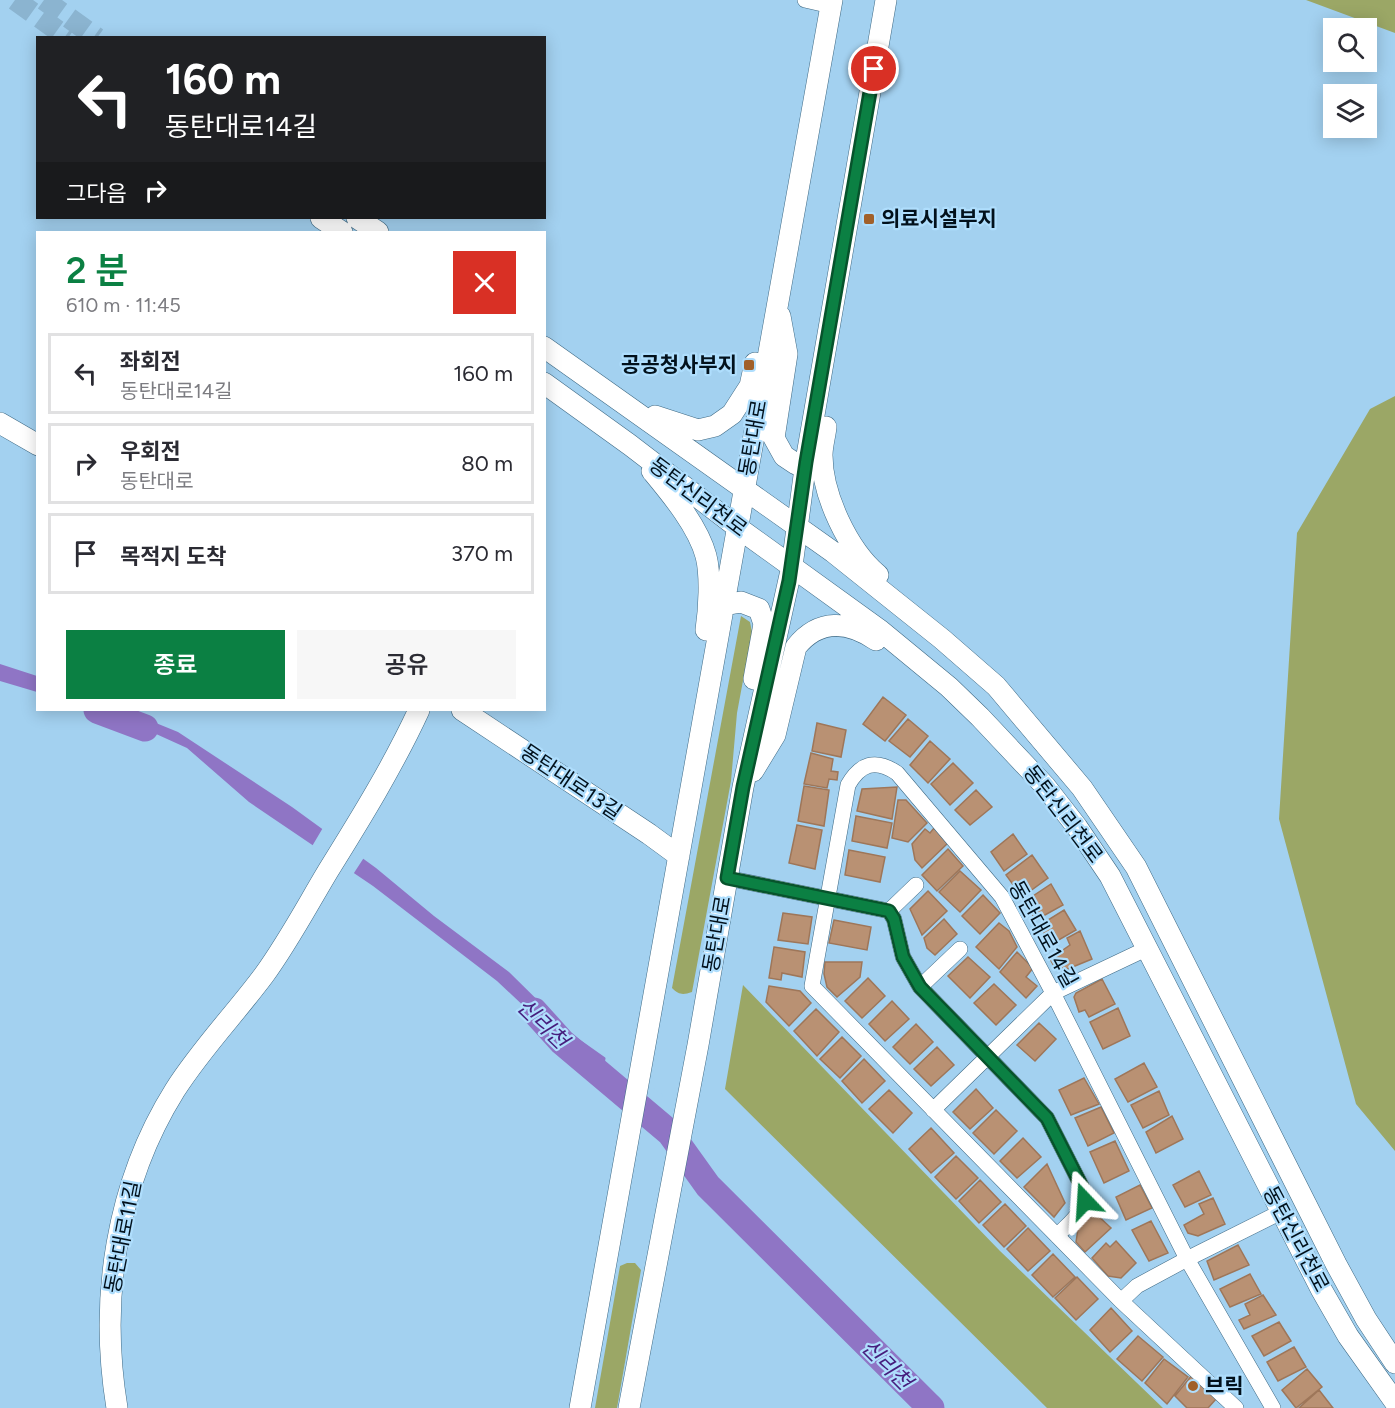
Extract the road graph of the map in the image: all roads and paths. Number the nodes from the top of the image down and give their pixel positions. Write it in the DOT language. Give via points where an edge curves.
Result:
graph roads {
  1 [pos="805,0"];
  2 [pos="886,0"];
  3 [pos="831,3"];
  4 [pos="322,219"];
  5 [pos="358,219"];
  6 [pos="340,231"];
  7 [pos="376,231"];
  8 [pos="778,301"];
  9 [pos="830,323"];
  10 [pos="546,348"];
  11 [pos="546,384"];
  12 [pos="627,405"];
  13 [pos="0,423"];
  14 [pos="36,444"];
  15 [pos="630,445"];
  16 [pos="806,462"];
  17 [pos="744,490"];
  18 [pos="797,525"];
  19 [pos="737,527"];
  20 [pos="792,566"];
  21 [pos="723,605"];
  22 [pos="942,639"];
  23 [pos="418,711"];
  24 [pos="464,711"];
  25 [pos="980,717"];
  26 [pos="695,765"];
  27 [pos="743,787"];
  28 [pos="679,856"];
  29 [pos="727,878"];
  30 [pos="916,885"];
  31 [pos="828,898"];
  32 [pos="889,911"];
  33 [pos="1148,948"];
  34 [pos="960,949"];
  35 [pos="920,987"];
  36 [pos="1053,993"];
  37 [pos="988,1057"];
  38 [pos="933,1110"];
  39 [pos="1281,1212"];
  40 [pos="1057,1236"];
  41 [pos="1187,1259"];
  42 [pos="1121,1301"];
  43 [pos="1395,1363"];
  44 [pos="1395,1402"];
  45 [pos="117,1408"];
  46 [pos="580,1408"];
  47 [pos="629,1408"];
  48 [pos="1236,1408"];
  49 [pos="1273,1408"];
  1 -- 3 [label="street"];
  2 -- 9 [label="main road, 동탄대로"];
  3 -- 8 [label="main road, 동탄대로"];
  4 -- 6 [label="main road"];
  5 -- 7 [label="main road"];
  8 -- 12 [label="main road" via="761,338 750,386 732,414 715,426 698,429"];
  8 -- 16 [label="main road" via="787,354 774,438 784,456 796,464"];
  8 -- 17 [label="main road, 동탄대로"];
  9 -- 16 [label="main road, 동탄대로"];
  9 -- 22 [label="main road" via="832,386 822,455 840,525 871,569 916,607"];
  10 -- 12 [label="main road, 동탄신리천로"];
  11 -- 15 [label="main road, 동탄신리천로"];
  12 -- 17 [label="main road, 동탄신리천로"];
  13 -- 14 [label="main road"];
  15 -- 19 [label="main road, 동탄신리천로"];
  15 -- 26 [label="main road" via="688,518 706,556 709,603"];
  16 -- 18 [label="main road, 동탄대로"];
  17 -- 18 [label="main road, 동탄신리천로"];
  17 -- 19 [label="main road, 동탄대로"];
  18 -- 20 [label="main road, 동탄대로"];
  18 -- 22 [label="main road, 동탄신리천로"];
  19 -- 20 [label="main road, 동탄신리천로"];
  19 -- 21 [label="main road, 동탄대로"];
  20 -- 25 [label="main road, 동탄신리천로" via="915,657"];
  20 -- 27 [label="main road, 동탄대로"];
  21 -- 26 [label="main road, 동탄대로"];
  21 -- 27 [label="main road" via="741,602 759,609 764,624 746,724"];
  22 -- 43 [label="main road, 동탄신리천로" via="996,686 1082,788 1136,867 1336,1264"];
  23 -- 45 [label="main road, 동탄대로11길" via="384,780 265,974 175,1090 158,1120 132,1182 110,1294 110,1346"];
  24 -- 28 [label="main road, 동탄대로13길"];
  25 -- 27 [label="main road" via="951,703 861,630 833,625 818,628 796,647 775,735"];
  25 -- 33 [label="main road, 동탄신리천로" via="1045,786 1077,827 1110,876"];
  26 -- 28 [label="main road, 동탄대로"];
  27 -- 29 [label="main road, 동탄대로"];
  28 -- 46 [label="main road, 동탄대로"];
  29 -- 31 [label="street"];
  29 -- 47 [label="main road, 동탄대로"];
  30 -- 32 [label="street"];
  31 -- 32 [label="street"];
  31 -- 36 [label="street, 동탄대로14길" via="848,785 866,766 888,766 1002,897"];
  31 -- 38 [label="street, 동탄대로14길" via="812,987"];
  32 -- 35 [label="street" via="903,957"];
  33 -- 36 [label="street"];
  33 -- 39 [label="main road, 동탄신리천로"];
  34 -- 35 [label="street"];
  35 -- 37 [label="street"];
  36 -- 37 [label="street"];
  36 -- 41 [label="street, 동탄대로14길"];
  37 -- 38 [label="street"];
  37 -- 40 [label="street" via="1047,1118 1084,1191 1082,1210"];
  38 -- 40 [label="street, 동탄대로14길"];
  39 -- 41 [label="street"];
  39 -- 44 [label="main road, 동탄신리천로" via="1348,1336"];
  40 -- 42 [label="street, 동탄대로14길"];
  41 -- 42 [label="street" via="1137,1286"];
  41 -- 49 [label="street, 동탄대로14길"];
  42 -- 48 [label="street, 동탄대로14길"];
}
